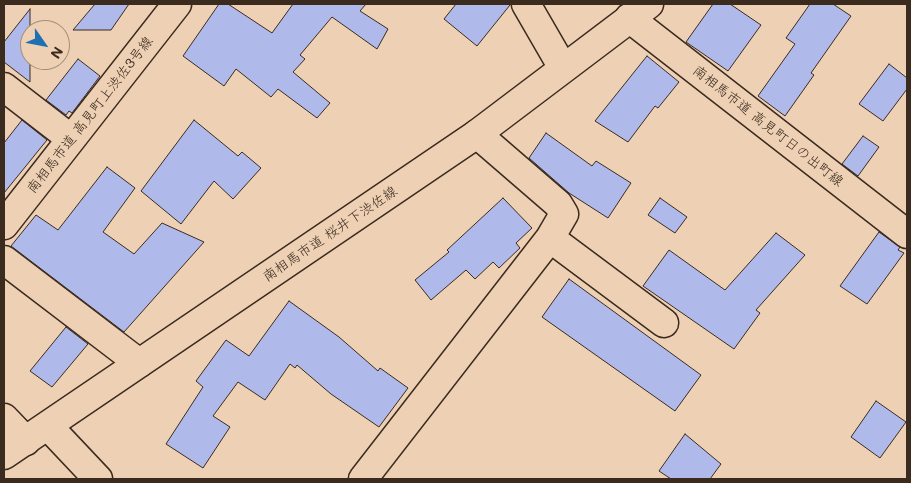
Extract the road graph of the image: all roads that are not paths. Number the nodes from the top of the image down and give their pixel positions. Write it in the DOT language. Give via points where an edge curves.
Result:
graph roads {
  1 [pos="177,4"];
  2 [pos="526,4"];
  3 [pos="639,11"];
  4 [pos="563,68"];
  5 [pos="4,87"];
  6 [pos="477,134"];
  7 [pos="70,138"];
  8 [pos="4,225"];
  9 [pos="907,234"];
  10 [pos="550,238"];
  11 [pos="4,260"];
  12 [pos="664,324"];
  13 [pos="139,363"];
  14 [pos="4,418"];
  15 [pos="37,433"];
  16 [pos="4,455"];
  17 [pos="98,479"];
  18 [pos="363,479"];
  1 -- 7 [label="street, 南相馬市道 高見町上渋佐3号線"];
  2 -- 4 [label="street"];
  3 -- 4 [label="street, 南相馬市道 桜井下渋佐線"];
  3 -- 9 [label="street, 南相馬市道 高見町日の出町線"];
  4 -- 6 [label="street, 南相馬市道 桜井下渋佐線"];
  5 -- 7 [label="street"];
  6 -- 10 [label="street" via="558,204 564,214"];
  6 -- 13 [label="street, 南相馬市道 桜井下渋佐線"];
  7 -- 8 [label="street, 南相馬市道 高見町上渋佐3号線"];
  10 -- 12 [label="street"];
  10 -- 18 [label="street"];
  11 -- 13 [label="street"];
  13 -- 15 [label="street, 南相馬市道 桜井下渋佐線"];
  14 -- 15 [label="street"];
  15 -- 16 [label="street, 南相馬市道 桜井下渋佐線"];
  15 -- 17 [label="street"];
}
